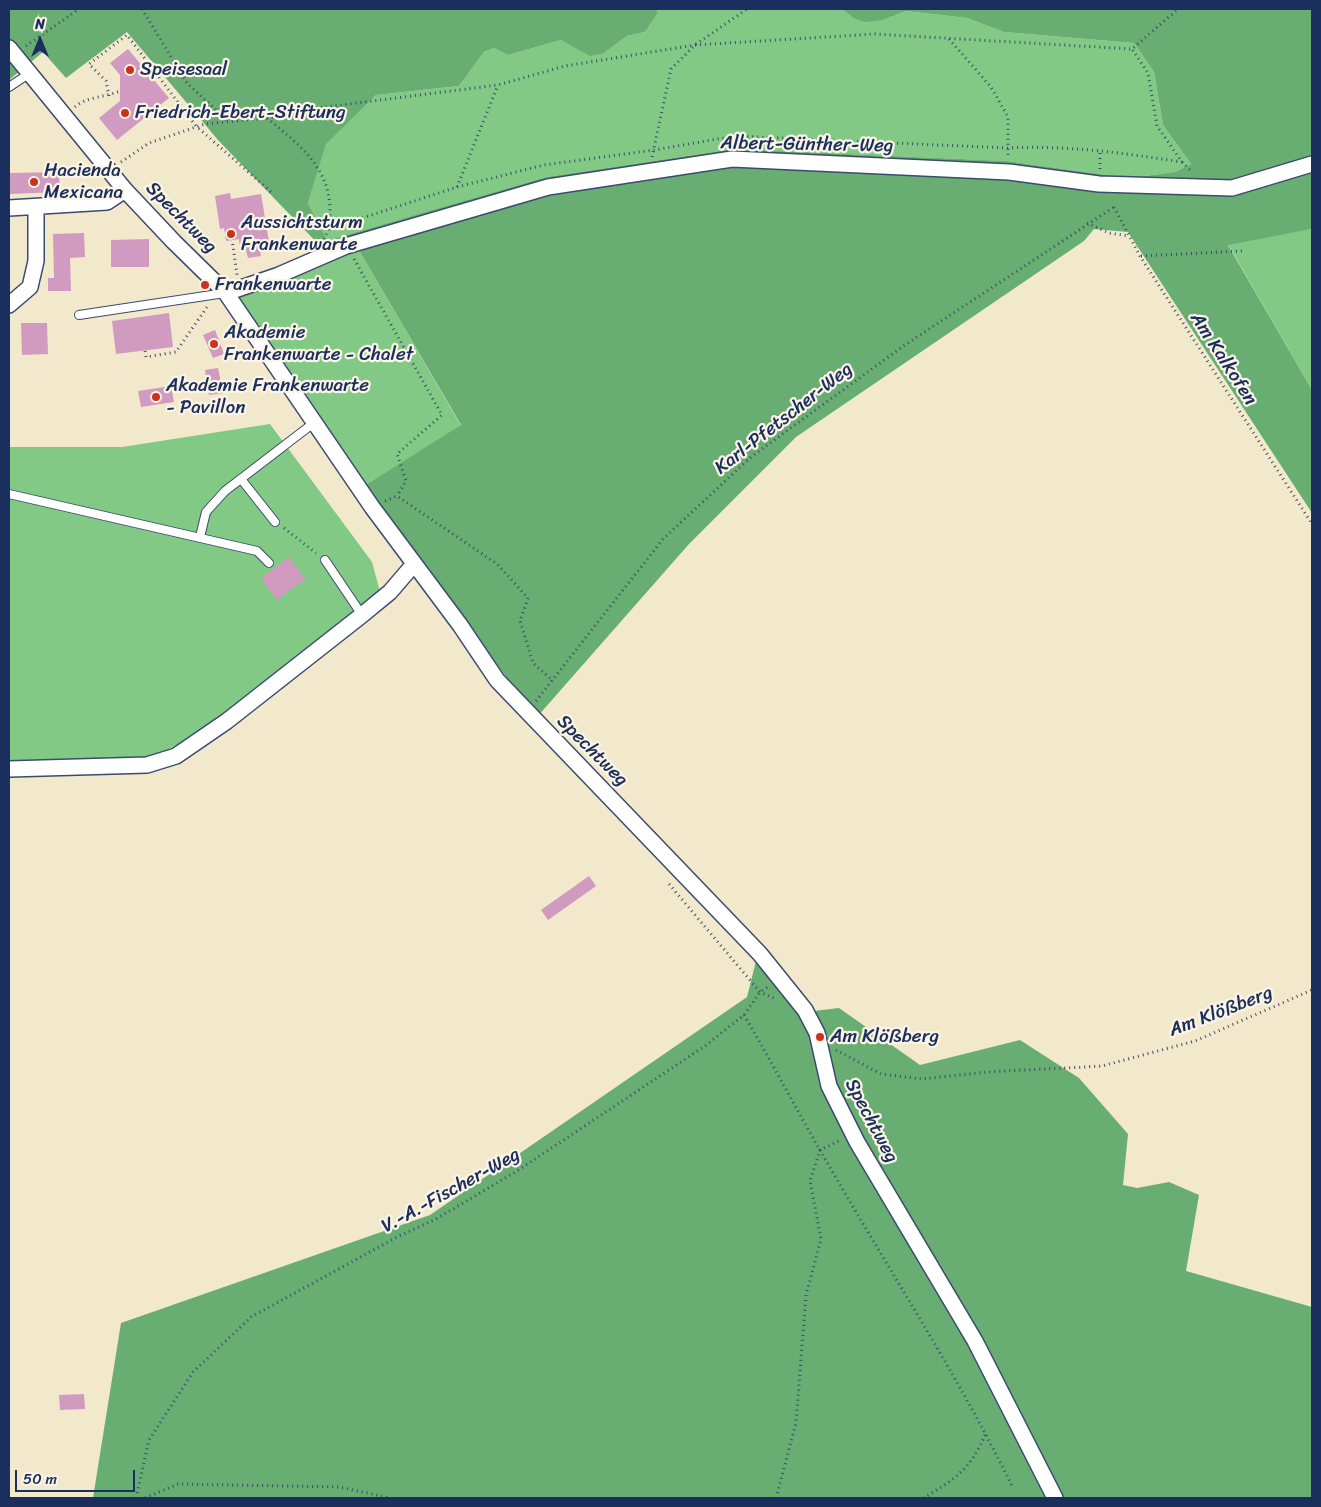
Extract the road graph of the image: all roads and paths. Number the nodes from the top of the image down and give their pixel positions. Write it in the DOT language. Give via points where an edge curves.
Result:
graph roads {
  1 [pos="79,9"];
  2 [pos="142,9"];
  3 [pos="736,9"];
  4 [pos="747,9"];
  5 [pos="1178,9"];
  6 [pos="737,15"];
  7 [pos="949,38"];
  8 [pos="695,45"];
  9 [pos="11,51"];
  10 [pos="30,73"];
  11 [pos="498,85"];
  12 [pos="9,87"];
  13 [pos="120,91"];
  14 [pos="109,96"];
  15 [pos="65,116"];
  16 [pos="267,118"];
  17 [pos="228,121"];
  18 [pos="196,126"];
  19 [pos="1008,148"];
  20 [pos="1100,149"];
  21 [pos="1312,164"];
  22 [pos="108,168"];
  23 [pos="647,172"];
  24 [pos="1099,184"];
  25 [pos="457,187"];
  26 [pos="125,190"];
  27 [pos="271,192"];
  28 [pos="1114,207"];
  29 [pos="9,208"];
  30 [pos="36,208"];
  31 [pos="1086,223"];
  32 [pos="329,229"];
  33 [pos="1128,236"];
  34 [pos="232,239"];
  35 [pos="346,246"];
  36 [pos="1243,251"];
  37 [pos="1140,256"];
  38 [pos="227,292"];
  39 [pos="9,305"];
  40 [pos="79,315"];
  41 [pos="145,351"];
  42 [pos="315,422"];
  43 [pos="241,479"];
  44 [pos="9,494"];
  45 [pos="396,496"];
  46 [pos="372,507"];
  47 [pos="275,522"];
  48 [pos="1312,524"];
  49 [pos="200,537"];
  50 [pos="325,560"];
  51 [pos="269,564"];
  52 [pos="414,564"];
  53 [pos="362,615"];
  54 [pos="553,681"];
  55 [pos="526,712"];
  56 [pos="9,769"];
  57 [pos="704,926"];
  58 [pos="1312,990"];
  59 [pos="744,1015"];
  60 [pos="819,1041"];
  61 [pos="854,1134"];
  62 [pos="820,1150"];
  63 [pos="986,1433"];
  64 [pos="1013,1488"];
  65 [pos="136,1498"];
  66 [pos="146,1498"];
  67 [pos="391,1498"];
  68 [pos="776,1498"];
  69 [pos="923,1498"];
  70 [pos="1055,1498"];
  1 -- 9 [label="path"];
  2 -- 17 [label="path" via="188,83"];
  3 -- 6 [label="path"];
  4 -- 6 [label="path"];
  5 -- 7 [label="path" via="1132,49"];
  6 -- 8 [label="path"];
  7 -- 8 [label="path" via="876,34"];
  7 -- 19 [label="path" via="991,87 1008,117"];
  8 -- 11 [label="path" via="565,66"];
  8 -- 23 [label="path" via="671,69"];
  9 -- 10 [label="street, Spechtweg"];
  10 -- 12 [label="lane"];
  10 -- 15 [label="street, Spechtweg"];
  11 -- 16 [label="path" via="318,108"];
  11 -- 25 [label="path"];
  13 -- 14 [label="path"];
  14 -- 15 [label="path" via="80,102"];
  14 -- 18 [label="path" via="106,81 89,64 127,35"];
  15 -- 22 [label="street, Spechtweg"];
  16 -- 17 [label="path"];
  16 -- 32 [label="path" via="321,171 329,196"];
  17 -- 18 [label="path"];
  18 -- 22 [label="path" via="149,143"];
  18 -- 27 [label="path"];
  20 -- 24 [label="path"];
  21 -- 24 [label="street, Albert-Günther-Weg" via="1232,188"];
  22 -- 26 [label="street, Spechtweg"];
  23 -- 24 [label="street, Albert-Günther-Weg" via="732,159 1009,172"];
  23 -- 35 [label="street, Albert-Günther-Weg" via="548,186"];
  26 -- 30 [label="street" via="107,202"];
  26 -- 38 [label="street, Spechtweg"];
  28 -- 31 [label="path, Karl-Pfetscher-Weg"];
  28 -- 33 [label="path, Am Kalkofen"];
  29 -- 30 [label="street"];
  30 -- 39 [label="street" via="36,261 30,287"];
  31 -- 33 [label="path" via="1109,233"];
  31 -- 54 [label="path, Karl-Pfetscher-Weg" via="1005,281 902,347 751,457 663,539"];
  33 -- 37 [label="path, Am Kalkofen"];
  34 -- 38 [label="path"];
  35 -- 38 [label="street, Albert-Günther-Weg" via="279,275"];
  35 -- 45 [label="path" via="442,415 397,454 406,481"];
  36 -- 37 [label="path"];
  37 -- 48 [label="path, Am Kalkofen"];
  38 -- 40 [label="lane"];
  38 -- 41 [label="path" via="176,352 146,357"];
  38 -- 42 [label="street, Spechtweg"];
  42 -- 43 [label="lane"];
  42 -- 46 [label="street, Spechtweg"];
  43 -- 47 [label="lane"];
  43 -- 49 [label="lane" via="206,512"];
  44 -- 49 [label="lane"];
  45 -- 46 [label="path"];
  45 -- 54 [label="path" via="497,564 528,598 520,621 533,663"];
  46 -- 52 [label="street, Spechtweg"];
  47 -- 50 [label="path"];
  49 -- 51 [label="lane" via="257,551"];
  50 -- 53 [label="lane"];
  52 -- 53 [label="street" via="390,592"];
  52 -- 55 [label="street, Spechtweg" via="497,680"];
  53 -- 56 [label="street" via="176,756 146,765"];
  54 -- 55 [label="path, Karl-Pfetscher-Weg"];
  55 -- 60 [label="street, Spechtweg" via="760,954 805,1010"];
  57 -- 59 [label="path, V.-A.-Fischer-Weg" via="760,992"];
  58 -- 60 [label="path, Am Klößberg" via="1195,1041 1102,1066 922,1079 881,1074"];
  59 -- 62 [label="path"];
  59 -- 65 [label="path, V.-A.-Fischer-Weg" via="705,1046 518,1171 436,1219 251,1318 193,1372 149,1440"];
  60 -- 61 [label="street, Spechtweg" via="829,1086"];
  61 -- 62 [label="path"];
  61 -- 70 [label="street, Spechtweg" via="975,1341"];
  62 -- 63 [label="path" via="935,1341"];
  62 -- 68 [label="path" via="810,1181 822,1238 806,1295 796,1424"];
  63 -- 64 [label="path"];
  63 -- 69 [label="path" via="978,1452 957,1478"];
  66 -- 67 [label="path" via="178,1484 339,1488"];
}
